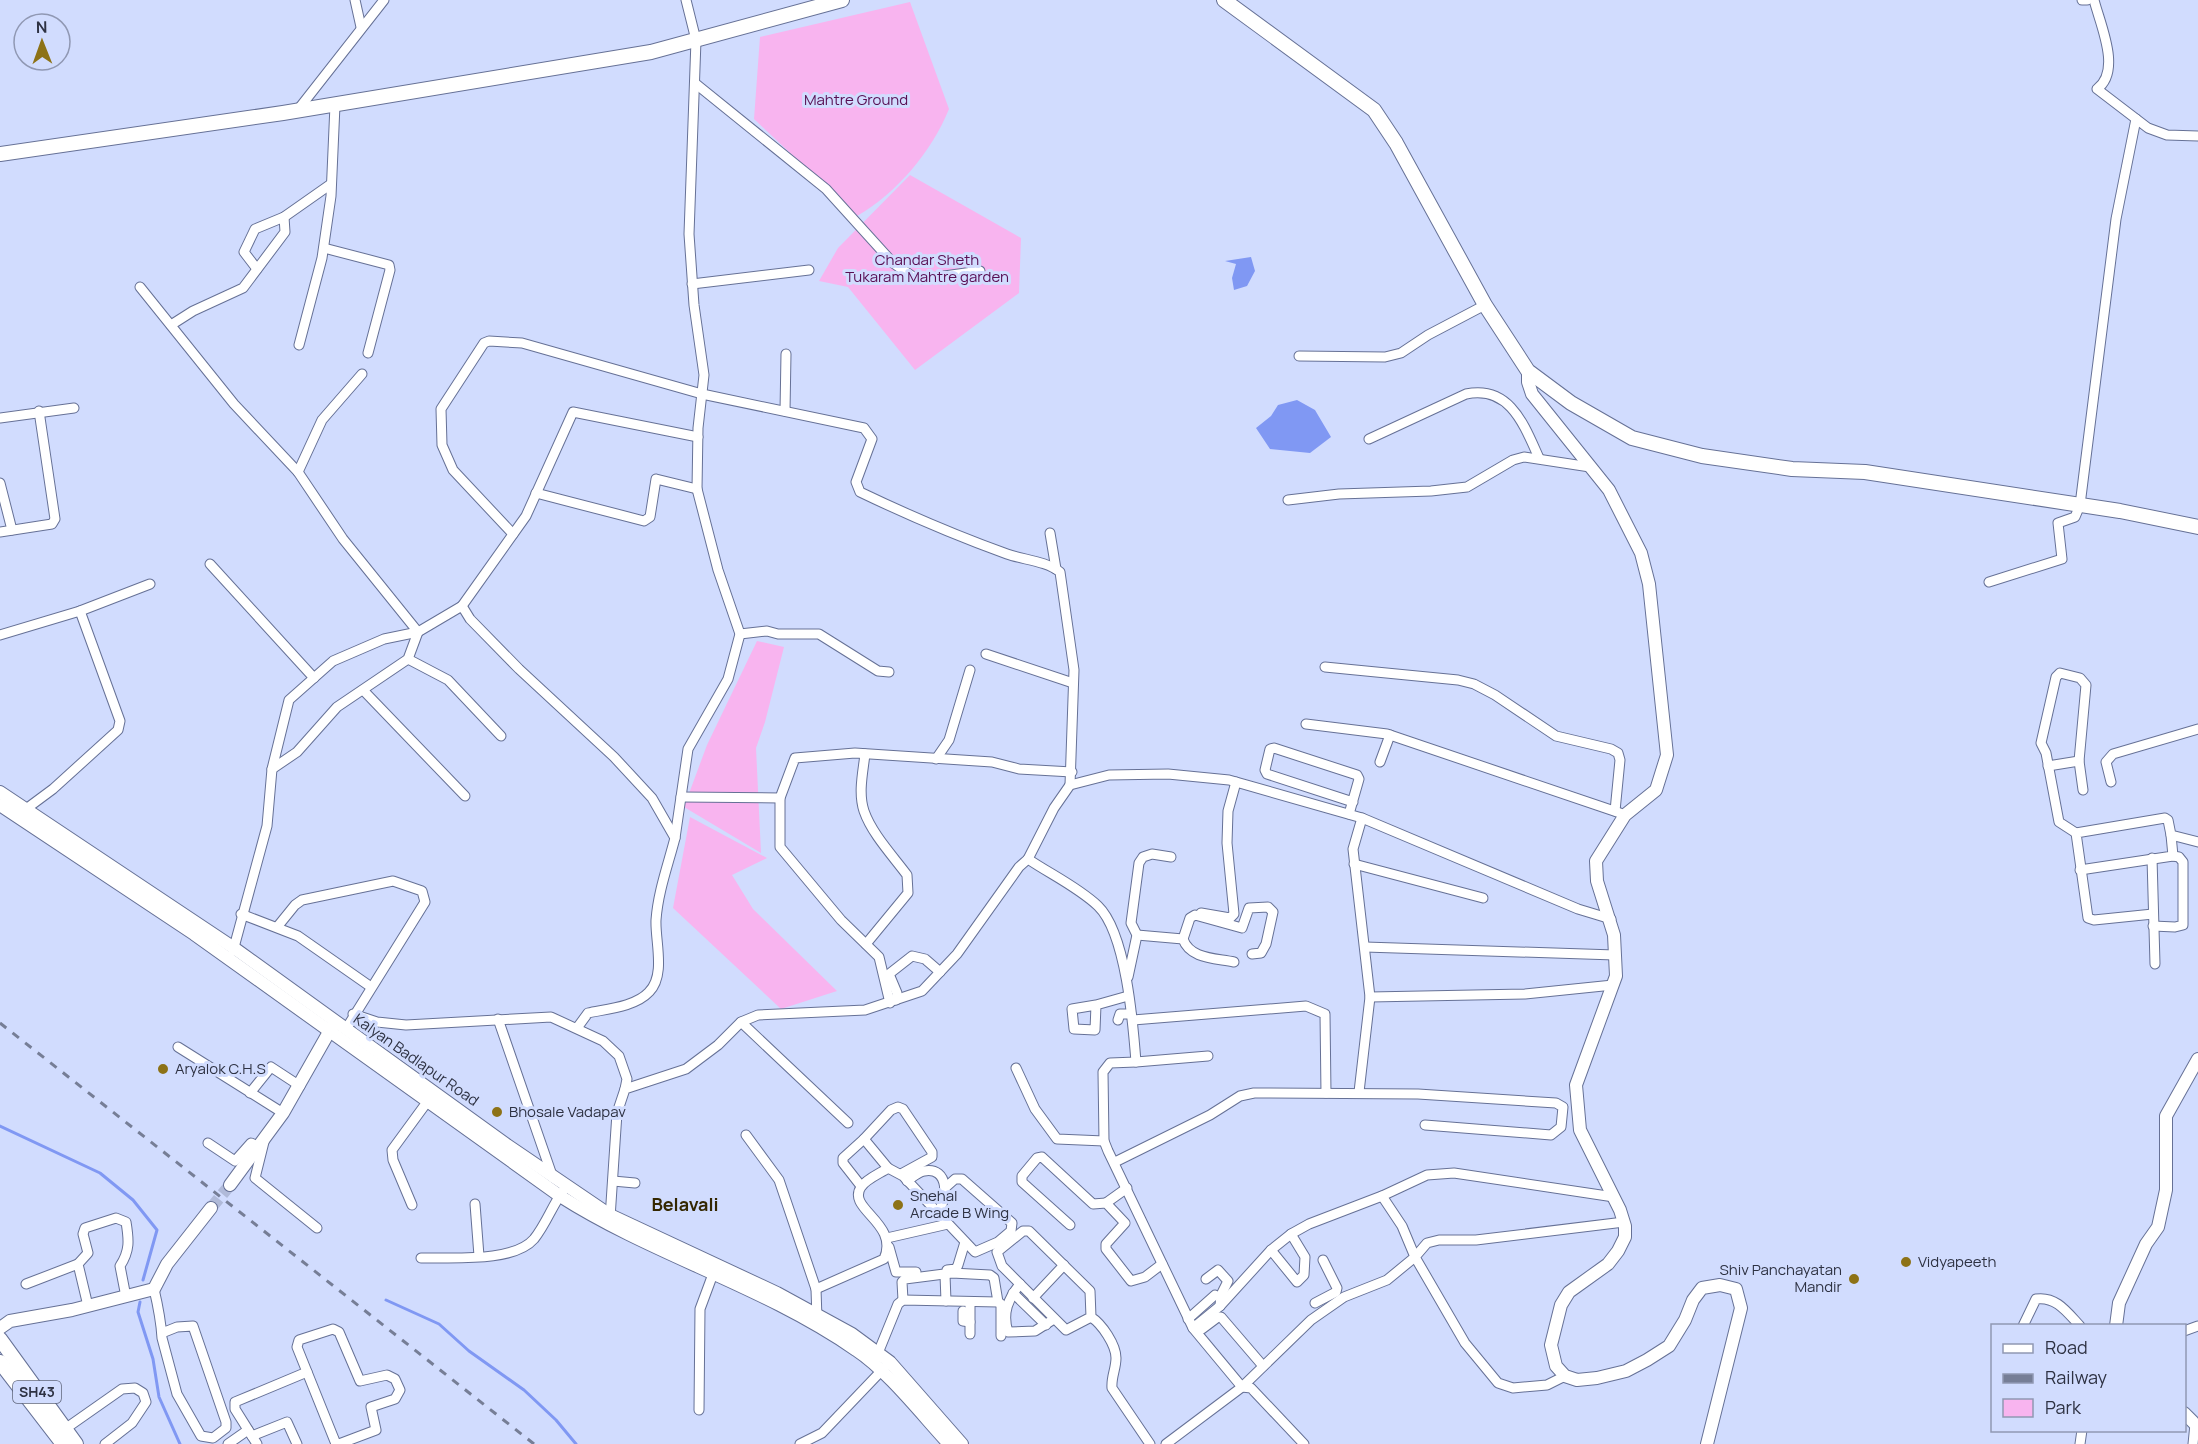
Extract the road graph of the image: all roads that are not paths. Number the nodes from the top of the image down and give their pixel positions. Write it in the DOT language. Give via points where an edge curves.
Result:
graph roads {
  1 [pos="355,0"];
  2 [pos="384,0"];
  3 [pos="686,0"];
  4 [pos="842,0"];
  5 [pos="1224,0"];
  6 [pos="2082,0"];
  7 [pos="2087,0"];
  8 [pos="2094,0"];
  9 [pos="361,27"];
  10 [pos="696,40"];
  11 [pos="696,84"];
  12 [pos="335,105"];
  13 [pos="297,111"];
  14 [pos="2136,119"];
  15 [pos="2198,136"];
  16 [pos="0,154"];
  17 [pos="331,184"];
  18 [pos="284,217"];
  19 [pos="324,248"];
  20 [pos="257,269"];
  21 [pos="809,270"];
  22 [pos="980,271"];
  23 [pos="692,284"];
  24 [pos="140,287"];
  25 [pos="1485,305"];
  26 [pos="171,325"];
  27 [pos="299,345"];
  28 [pos="368,353"];
  29 [pos="786,354"];
  30 [pos="1299,356"];
  31 [pos="1528,371"];
  32 [pos="362,374"];
  33 [pos="702,394"];
  34 [pos="74,408"];
  35 [pos="39,411"];
  36 [pos="785,411"];
  37 [pos="0,418"];
  38 [pos="698,437"];
  39 [pos="1369,439"];
  40 [pos="1539,458"];
  41 [pos="1590,467"];
  42 [pos="298,472"];
  43 [pos="0,483"];
  44 [pos="697,489"];
  45 [pos="536,493"];
  46 [pos="1288,500"];
  47 [pos="2080,505"];
  48 [pos="2198,527"];
  49 [pos="12,530"];
  50 [pos="0,532"];
  51 [pos="513,534"];
  52 [pos="1050,534"];
  53 [pos="210,564"];
  54 [pos="1056,569"];
  55 [pos="1989,582"];
  56 [pos="150,584"];
  57 [pos="462,606"];
  58 [pos="80,611"];
  59 [pos="418,632"];
  60 [pos="740,634"];
  61 [pos="0,635"];
  62 [pos="986,654"];
  63 [pos="408,659"];
  64 [pos="1325,667"];
  65 [pos="970,670"];
  66 [pos="889,672"];
  67 [pos="314,678"];
  68 [pos="1073,683"];
  69 [pos="363,690"];
  70 [pos="1306,724"];
  71 [pos="2198,729"];
  72 [pos="1390,735"];
  73 [pos="501,736"];
  74 [pos="865,754"];
  75 [pos="936,759"];
  76 [pos="2079,761"];
  77 [pos="1380,762"];
  78 [pos="2048,766"];
  79 [pos="272,769"];
  80 [pos="1072,772"];
  81 [pos="1236,782"];
  82 [pos="2111,782"];
  83 [pos="1070,785"];
  84 [pos="2083,790"];
  85 [pos="0,792"];
  86 [pos="465,796"];
  87 [pos="681,796"];
  88 [pos="780,798"];
  89 [pos="1353,802"];
  90 [pos="0,805"];
  91 [pos="26,809"];
  92 [pos="1620,813"];
  93 [pos="1349,814"];
  94 [pos="1362,818"];
  95 [pos="2076,833"];
  96 [pos="2171,835"];
  97 [pos="675,838"];
  98 [pos="2198,842"];
  99 [pos="2173,856"];
  100 [pos="1171,857"];
  101 [pos="2152,858"];
  102 [pos="1028,859"];
  103 [pos="1354,864"];
  104 [pos="2080,870"];
  105 [pos="1483,898"];
  106 [pos="1197,912"];
  107 [pos="241,914"];
  108 [pos="2153,914"];
  109 [pos="1611,919"];
  110 [pos="278,926"];
  111 [pos="2153,926"];
  112 [pos="1137,935"];
  113 [pos="1183,939"];
  114 [pos="866,944"];
  115 [pos="1365,947"];
  116 [pos="232,954"];
  117 [pos="1251,954"];
  118 [pos="1615,955"];
  119 [pos="1234,962"];
  120 [pos="2155,964"];
  121 [pos="940,972"];
  122 [pos="1128,977"];
  123 [pos="1613,985"];
  124 [pos="371,987"];
  125 [pos="1128,996"];
  126 [pos="1370,997"];
  127 [pos="893,1002"];
  128 [pos="1096,1005"];
  129 [pos="353,1014"];
  130 [pos="1132,1017"];
  131 [pos="498,1019"];
  132 [pos="1118,1020"];
  133 [pos="741,1022"];
  134 [pos="332,1026"];
  135 [pos="577,1028"];
  136 [pos="346,1029"];
  137 [pos="178,1047"];
  138 [pos="1208,1056"];
  139 [pos="2198,1059"];
  140 [pos="1136,1062"];
  141 [pos="1016,1068"];
  142 [pos="300,1086"];
  143 [pos="625,1089"];
  144 [pos="1359,1092"];
  145 [pos="250,1093"];
  146 [pos="1326,1093"];
  147 [pos="432,1096"];
  148 [pos="283,1113"];
  149 [pos="848,1123"];
  150 [pos="1425,1125"];
  151 [pos="746,1135"];
  152 [pos="864,1139"];
  153 [pos="1104,1141"];
  154 [pos="262,1142"];
  155 [pos="208,1143"];
  156 [pos="504,1150"];
  157 [pos="1115,1162"];
  158 [pos="888,1168"];
  159 [pos="553,1177"];
  160 [pos="904,1178"];
  161 [pos="613,1181"];
  162 [pos="635,1182"];
  163 [pos="230,1185"];
  164 [pos="861,1186"];
  165 [pos="946,1187"];
  166 [pos="1127,1188"];
  167 [pos="560,1191"];
  168 [pos="1382,1196"];
  169 [pos="1614,1197"];
  170 [pos="1106,1203"];
  171 [pos="479,1204"];
  172 [pos="411,1205"];
  173 [pos="211,1208"];
  174 [pos="937,1212"];
  175 [pos="1141,1216"];
  176 [pos="610,1221"];
  177 [pos="1624,1222"];
  178 [pos="1125,1223"];
  179 [pos="948,1224"];
  180 [pos="1070,1225"];
  181 [pos="317,1228"];
  182 [pos="1291,1234"];
  183 [pos="965,1242"];
  184 [pos="888,1243"];
  185 [pos="1271,1250"];
  186 [pos="479,1256"];
  187 [pos="1415,1257"];
  188 [pos="421,1258"];
  189 [pos="1323,1260"];
  190 [pos="78,1264"];
  191 [pos="1162,1264"];
  192 [pos="1064,1265"];
  193 [pos="712,1268"];
  194 [pos="945,1275"];
  195 [pos="1206,1279"];
  196 [pos="26,1284"];
  197 [pos="1020,1284"];
  198 [pos="154,1289"];
  199 [pos="816,1289"];
  200 [pos="1013,1293"];
  201 [pos="1215,1295"];
  202 [pos="126,1297"];
  203 [pos="775,1297"];
  204 [pos="1033,1298"];
  205 [pos="903,1300"];
  206 [pos="946,1301"];
  207 [pos="970,1302"];
  208 [pos="998,1302"];
  209 [pos="88,1306"];
  210 [pos="1220,1306"];
  211 [pos="817,1313"];
  212 [pos="1321,1313"];
  213 [pos="1090,1317"];
  214 [pos="1054,1318"];
  215 [pos="1188,1319"];
  216 [pos="966,1324"];
  217 [pos="2024,1324"];
  218 [pos="2078,1324"];
  219 [pos="2116,1324"];
  220 [pos="1046,1325"];
  221 [pos="818,1327"];
  222 [pos="0,1328"];
  223 [pos="1195,1330"];
  224 [pos="162,1333"];
  225 [pos="1001,1336"];
  226 [pos="0,1339"];
  227 [pos="0,1362"];
  228 [pos="877,1363"];
  229 [pos="1263,1366"];
  230 [pos="307,1372"];
  231 [pos="1565,1376"];
  232 [pos="1242,1387"];
  233 [pos="699,1410"];
  234 [pos="2186,1415"];
  235 [pos="2197,1426"];
  236 [pos="65,1429"];
  237 [pos="252,1437"];
  238 [pos="63,1444"];
  239 [pos="76,1444"];
  240 [pos="105,1444"];
  241 [pos="228,1444"];
  242 [pos="297,1444"];
  243 [pos="338,1444"];
  244 [pos="800,1444"];
  245 [pos="949,1444"];
  246 [pos="962,1444"];
  247 [pos="1150,1444"];
  248 [pos="1166,1444"];
  249 [pos="1304,1444"];
  250 [pos="1707,1444"];
  251 [pos="2193,1444"];
  1 -- 9 [label="street"];
  2 -- 9 [label="street"];
  3 -- 10 [label="street"];
  4 -- 10 [label="main road"];
  5 -- 25 [label="main road" via="1374,110"];
  6 -- 7 [label="street"];
  8 -- 14 [label="street" via="2109,60 2109,74 2097,89"];
  9 -- 13 [label="street"];
  10 -- 11 [label="street"];
  10 -- 12 [label="main road" via="651,52"];
  11 -- 22 [label="street" via="826,189 902,270 923,279"];
  11 -- 23 [label="street" via="689,234"];
  12 -- 13 [label="main road"];
  12 -- 17 [label="street"];
  13 -- 16 [label="main road"];
  14 -- 15 [label="street" via="2159,133"];
  14 -- 47 [label="street" via="2116,219"];
  17 -- 18 [label="street"];
  17 -- 19 [label="street"];
  18 -- 20 [label="street" via="285,232"];
  18 -- 20 [label="street" via="255,229 244,252"];
  19 -- 27 [label="street"];
  19 -- 28 [label="street" via="389,265"];
  20 -- 26 [label="street" via="243,288"];
  21 -- 23 [label="street"];
  23 -- 33 [label="street" via="704,375"];
  24 -- 26 [label="street"];
  25 -- 30 [label="street" via="1401,353 1385,357"];
  25 -- 31 [label="main road"];
  26 -- 42 [label="street" via="234,404"];
  29 -- 36 [label="street"];
  31 -- 41 [label="street" via="1532,394"];
  31 -- 47 [label="main road" via="1571,403 1632,438 1702,456 1792,468 1865,471"];
  32 -- 42 [label="street" via="322,420"];
  33 -- 36 [label="street"];
  33 -- 38 [label="street"];
  33 -- 51 [label="street" via="522,342 497,339 484,343 441,409 442,445 453,470"];
  34 -- 35 [label="street"];
  35 -- 37 [label="street"];
  35 -- 49 [label="street" via="55,519 52,524"];
  36 -- 54 [label="street" via="869,432 872,439 855,486 860,492 921,521"];
  38 -- 44 [label="street"];
  38 -- 45 [label="street" via="573,412"];
  39 -- 40 [label="street" via="1479,391 1494,394 1521,420"];
  40 -- 41 [label="street"];
  40 -- 46 [label="street" via="1513,460 1467,487"];
  41 -- 92 [label="street" via="1609,489 1641,554 1649,584 1667,755 1656,790"];
  42 -- 59 [label="street" via="343,539"];
  43 -- 49 [label="street"];
  44 -- 45 [label="street" via="656,479 650,517 644,521"];
  44 -- 60 [label="street"];
  45 -- 51 [label="street"];
  47 -- 48 [label="main road"];
  47 -- 55 [label="street" via="2075,518 2058,523 2062,559"];
  49 -- 50 [label="street"];
  51 -- 57 [label="street"];
  52 -- 54 [label="street"];
  53 -- 67 [label="street"];
  54 -- 68 [label="street" via="1061,576"];
  56 -- 58 [label="street"];
  57 -- 59 [label="street"];
  57 -- 97 [label="street" via="519,669 652,798"];
  58 -- 61 [label="street"];
  58 -- 91 [label="street" via="120,721 118,730"];
  59 -- 63 [label="street"];
  59 -- 67 [label="street" via="384,639 333,661"];
  60 -- 66 [label="street" via="819,634 878,671"];
  60 -- 87 [label="street" via="728,679 688,749"];
  62 -- 68 [label="street"];
  63 -- 69 [label="street"];
  63 -- 73 [label="street" via="448,680"];
  64 -- 92 [label="street" via="1474,684 1556,736 1611,749 1620,760"];
  65 -- 75 [label="street" via="949,740"];
  67 -- 79 [label="street" via="289,700"];
  68 -- 80 [label="street"];
  69 -- 79 [label="street" via="337,707 297,752"];
  69 -- 86 [label="street"];
  70 -- 72 [label="street"];
  71 -- 82 [label="street" via="2113,754 2106,762"];
  72 -- 77 [label="street"];
  72 -- 92 [label="street"];
  74 -- 75 [label="street"];
  74 -- 88 [label="street" via="795,758"];
  74 -- 114 [label="street" via="861,792 864,811 909,883 908,893"];
  75 -- 80 [label="street"];
  76 -- 78 [label="street"];
  76 -- 78 [label="street" via="2086,686 2080,678 2060,673 2041,737"];
  76 -- 84 [label="street"];
  78 -- 95 [label="street" via="2059,822"];
  79 -- 107 [label="street" via="267,826"];
  80 -- 83 [label="street"];
  81 -- 83 [label="street" via="1168,774 1109,775"];
  81 -- 93 [label="street"];
  81 -- 106 [label="street" via="1228,811 1227,843 1234,914 1230,918"];
  83 -- 102 [label="street"];
  85 -- 91 [label="street, Kalyan Badlapur Road"];
  87 -- 88 [label="street"];
  87 -- 97 [label="street"];
  88 -- 114 [label="street" via="780,847"];
  89 -- 89 [label="street" via="1357,775 1274,748 1270,750 1264,770 1267,774"];
  89 -- 93 [label="street"];
  90 -- 116 [label="street"];
  91 -- 116 [label="street, Kalyan Badlapur Road"];
  92 -- 109 [label="street" via="1596,861 1597,881"];
  93 -- 94 [label="street"];
  94 -- 103 [label="street" via="1355,836"];
  94 -- 109 [label="street" via="1578,909"];
  95 -- 96 [label="street" via="2165,818"];
  95 -- 104 [label="street"];
  96 -- 98 [label="street"];
  96 -- 99 [label="street"];
  97 -- 135 [label="street" via="656,920 655,985 633,1002 588,1013"];
  99 -- 101 [label="street"];
  99 -- 111 [label="street" via="2183,862 2183,924"];
  100 -- 112 [label="street" via="1152,854 1139,863 1131,923"];
  101 -- 104 [label="street"];
  101 -- 108 [label="street"];
  102 -- 121 [label="street"];
  102 -- 122 [label="street" via="1098,906"];
  103 -- 105 [label="street"];
  103 -- 115 [label="street"];
  104 -- 108 [label="street" via="2088,918"];
  107 -- 110 [label="street"];
  107 -- 116 [label="street"];
  108 -- 111 [label="street"];
  109 -- 118 [label="street"];
  110 -- 124 [label="street"];
  110 -- 124 [label="street" via="302,900 393,881 422,891 425,902"];
  111 -- 120 [label="street"];
  112 -- 113 [label="street"];
  112 -- 122 [label="street"];
  113 -- 117 [label="street" via="1190,918 1195,915 1242,928 1249,908 1268,907 1273,912 1266,944 1261,953"];
  113 -- 119 [label="street" via="1192,953"];
  114 -- 127 [label="street" via="879,957"];
  115 -- 118 [label="street"];
  115 -- 126 [label="street"];
  116 -- 134 [label="street, Kalyan Badlapur Road"];
  118 -- 123 [label="street"];
  121 -- 127 [label="street" via="922,991"];
  121 -- 127 [label="street" via="924,959 912,956 889,974 897,993"];
  122 -- 125 [label="street"];
  123 -- 126 [label="street" via="1525,994"];
  123 -- 169 [label="street" via="1576,1085 1580,1130"];
  124 -- 129 [label="street"];
  125 -- 128 [label="street"];
  125 -- 130 [label="street"];
  126 -- 144 [label="street"];
  127 -- 133 [label="street" via="865,1010 758,1015"];
  129 -- 131 [label="street" via="406,1025"];
  129 -- 136 [label="street"];
  130 -- 132 [label="street" via="1120,1014"];
  130 -- 140 [label="street"];
  130 -- 146 [label="street" via="1306,1005 1325,1014"];
  131 -- 135 [label="street" via="551,1017"];
  131 -- 159 [label="street"];
  133 -- 143 [label="street" via="686,1069"];
  133 -- 149 [label="street"];
  134 -- 136 [label="street, Kalyan Badlapur Road"];
  134 -- 142 [label="street"];
  134 -- 147 [label="street"];
  135 -- 143 [label="street" via="603,1041 619,1056 627,1079"];
  136 -- 147 [label="street, Kalyan Badlapur Road"];
  137 -- 145 [label="street"];
  138 -- 140 [label="street"];
  139 -- 219 [label="street" via="2166,1116 2166,1190 2158,1227 2119,1303"];
  140 -- 153 [label="street" via="1110,1063 1103,1072"];
  141 -- 153 [label="street" via="1035,1110 1057,1139"];
  142 -- 145 [label="street" via="271,1067"];
  142 -- 148 [label="street"];
  143 -- 161 [label="street" via="617,1113"];
  144 -- 146 [label="street"];
  144 -- 150 [label="street" via="1556,1103 1563,1107 1560,1127 1551,1135"];
  145 -- 148 [label="street"];
  146 -- 157 [label="street" via="1240,1096"];
  147 -- 156 [label="street, Kalyan Badlapur Road"];
  147 -- 172 [label="street" via="392,1150"];
  148 -- 154 [label="street"];
  151 -- 199 [label="street" via="779,1180"];
  152 -- 158 [label="street"];
  152 -- 160 [label="street" via="891,1110 903,1109 932,1152 932,1157"];
  152 -- 164 [label="street" via="843,1158"];
  153 -- 157 [label="street"];
  154 -- 155 [label="street" via="251,1143 235,1161"];
  154 -- 163 [label="street"];
  154 -- 181 [label="street" via="255,1178"];
  156 -- 159 [label="street, Kalyan Badlapur Road"];
  156 -- 167 [label="street"];
  157 -- 166 [label="street"];
  158 -- 160 [label="street"];
  158 -- 164 [label="street"];
  159 -- 167 [label="street, Kalyan Badlapur Road"];
  160 -- 165 [label="street" via="928,1170 936,1173"];
  160 -- 174 [label="street"];
  161 -- 162 [label="street"];
  161 -- 176 [label="street"];
  164 -- 184 [label="street" via="859,1202 878,1222"];
  165 -- 174 [label="street" via="945,1204"];
  165 -- 183 [label="street" via="955,1179 962,1179 1012,1223 1011,1230 984,1249 975,1252"];
  166 -- 170 [label="street"];
  166 -- 175 [label="street"];
  167 -- 176 [label="street, Kalyan Badlapur Road"];
  167 -- 186 [label="street" via="527,1246 518,1251"];
  168 -- 169 [label="street" via="1426,1175 1443,1172"];
  168 -- 182 [label="street"];
  168 -- 187 [label="street" via="1402,1226"];
  169 -- 177 [label="street"];
  170 -- 178 [label="street"];
  170 -- 180 [label="street" via="1093,1204 1042,1157 1037,1158 1022,1176 1022,1182"];
  171 -- 186 [label="street"];
  173 -- 198 [label="street" via="167,1264"];
  174 -- 179 [label="street"];
  175 -- 178 [label="street"];
  175 -- 191 [label="street"];
  176 -- 193 [label="street, Kalyan Badlapur Road"];
  177 -- 187 [label="street" via="1476,1240 1439,1240 1427,1243"];
  177 -- 231 [label="street" via="1624,1238 1618,1251 1608,1264 1569,1292 1562,1305 1551,1345 1556,1366"];
  178 -- 191 [label="street" via="1106,1249 1131,1281 1145,1277"];
  179 -- 183 [label="street"];
  179 -- 184 [label="street"];
  182 -- 185 [label="street"];
  182 -- 185 [label="street" via="1305,1257 1304,1275 1297,1282"];
  183 -- 184 [label="street" via="956,1269 930,1272 896,1272"];
  184 -- 199 [label="street" via="879,1263"];
  185 -- 210 [label="street"];
  186 -- 188 [label="street"];
  187 -- 212 [label="street" via="1387,1280 1344,1298"];
  187 -- 231 [label="street" via="1465,1342 1498,1383 1513,1388 1547,1385"];
  189 -- 212 [label="street" via="1336,1292 1313,1300"];
  190 -- 196 [label="street"];
  190 -- 202 [label="street" via="88,1253 85,1228 116,1218 126,1222 128,1254 120,1266"];
  190 -- 209 [label="street"];
  191 -- 215 [label="street"];
  192 -- 197 [label="street" via="1029,1231 1023,1231 997,1252 1002,1266"];
  192 -- 204 [label="street"];
  192 -- 213 [label="street" via="1090,1291"];
  193 -- 203 [label="street, Kalyan Badlapur Road"];
  193 -- 233 [label="street" via="700,1309"];
  194 -- 205 [label="street" via="905,1279"];
  194 -- 206 [label="street"];
  194 -- 208 [label="street" via="990,1275"];
  195 -- 210 [label="street" via="1218,1270 1228,1281"];
  197 -- 200 [label="street"];
  197 -- 204 [label="street"];
  198 -- 202 [label="street"];
  198 -- 224 [label="street"];
  199 -- 211 [label="street"];
  200 -- 220 [label="street"];
  200 -- 220 [label="street" via="1006,1307 1008,1332 1035,1331"];
  201 -- 215 [label="street"];
  202 -- 209 [label="street"];
  203 -- 211 [label="street, Kalyan Badlapur Road"];
  203 -- 221 [label="street"];
  204 -- 214 [label="street"];
  205 -- 206 [label="street"];
  205 -- 228 [label="street" via="898,1304"];
  206 -- 207 [label="street"];
  207 -- 208 [label="street"];
  207 -- 216 [label="street"];
  208 -- 225 [label="street"];
  209 -- 222 [label="street" via="10,1321"];
  210 -- 223 [label="street"];
  211 -- 221 [label="street"];
  211 -- 228 [label="street, Kalyan Badlapur Road"];
  212 -- 229 [label="street"];
  213 -- 214 [label="street" via="1071,1330"];
  213 -- 247 [label="street" via="1099,1322 1116,1357 1112,1388"];
  214 -- 220 [label="street"];
  215 -- 223 [label="street"];
  217 -- 218 [label="street" via="2036,1299 2046,1298 2060,1304"];
  221 -- 228 [label="street"];
  223 -- 229 [label="street" via="1221,1317"];
  223 -- 232 [label="street"];
  224 -- 224 [label="street" via="177,1394 201,1436 213,1438 225,1428 226,1422 193,1326"];
  226 -- 236 [label="main road, SH43"];
  227 -- 238 [label="main road, SH43"];
  228 -- 244 [label="street" via="822,1433"];
  228 -- 245 [label="street"];
  228 -- 246 [label="street, Kalyan Badlapur Road" via="890,1362"];
  229 -- 232 [label="street"];
  230 -- 237 [label="street" via="235,1402 235,1409"];
  230 -- 243 [label="street"];
  230 -- 243 [label="street" via="297,1341 335,1329 360,1381 387,1375 399,1386 395,1399 371,1407 376,1430"];
  231 -- 250 [label="street" via="1577,1380 1626,1371 1669,1346 1702,1288 1720,1285 1736,1289 1741,1308"];
  232 -- 248 [label="street"];
  232 -- 249 [label="street" via="1251,1388"];
  234 -- 235 [label="street"];
  235 -- 251 [label="street"];
  236 -- 239 [label="main road, SH43"];
  236 -- 240 [label="street" via="122,1389 135,1388 143,1393 146,1402 141,1413"];
  237 -- 241 [label="street"];
  237 -- 242 [label="street" via="287,1422"];
}
